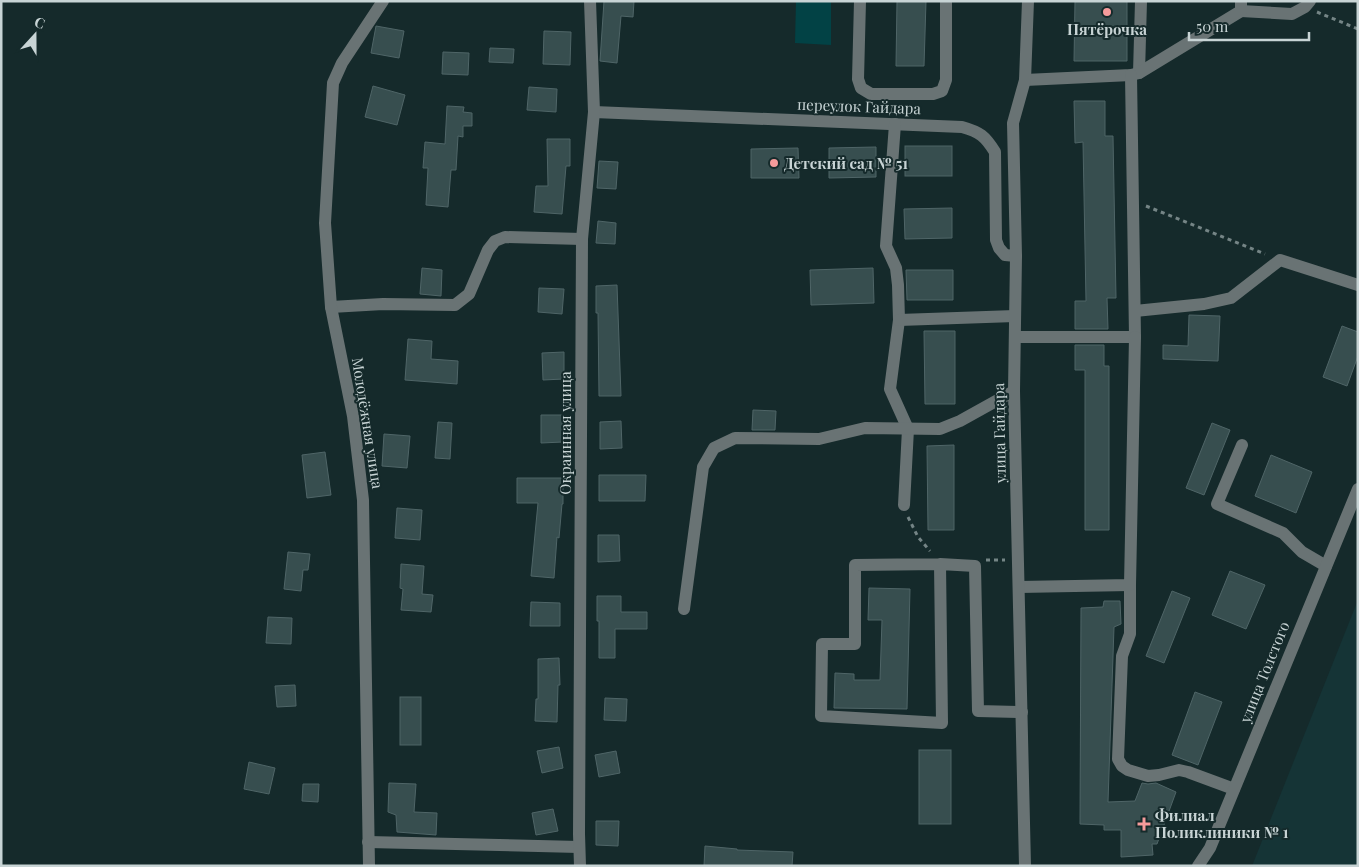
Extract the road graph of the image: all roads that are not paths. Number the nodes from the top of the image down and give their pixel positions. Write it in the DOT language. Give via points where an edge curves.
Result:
graph roads {
  1 [pos="383,1"];
  2 [pos="590,1"];
  3 [pos="860,1"];
  4 [pos="946,1"];
  5 [pos="1028,1"];
  6 [pos="1142,1"];
  7 [pos="1307,4"];
  8 [pos="1241,6"];
  9 [pos="1135,74"];
  10 [pos="1025,80"];
  11 [pos="594,112"];
  12 [pos="895,124"];
  13 [pos="582,238"];
  14 [pos="1016,256"];
  15 [pos="1358,285"];
  16 [pos="331,307"];
  17 [pos="1135,311"];
  18 [pos="1015,316"];
  19 [pos="899,320"];
  20 [pos="1015,337"];
  21 [pos="1135,337"];
  22 [pos="1014,391"];
  23 [pos="908,429"];
  24 [pos="1242,445"];
  25 [pos="1358,489"];
  26 [pos="904,505"];
  27 [pos="940,564"];
  28 [pos="1326,566"];
  29 [pos="1130,585"];
  30 [pos="1019,587"];
  31 [pos="684,609"];
  32 [pos="1022,712"];
  33 [pos="1234,789"];
  34 [pos="368,842"];
  35 [pos="579,847"];
  36 [pos="368,866"];
  37 [pos="580,866"];
  38 [pos="1025,866"];
  39 [pos="1198,866"];
  1 -- 16 [label="street, Молодёжная улица" via="342,63 333,83 325,223"];
  2 -- 11 [label="street, Окраинная улица"];
  3 -- 4 [label="street" via="858,79 861,88 871,94 933,94 942,91 946,80"];
  5 -- 10 [label="street, улица Гайдара"];
  6 -- 9 [label="street"];
  7 -- 8 [label="street" via="1292,14"];
  8 -- 9 [label="street"];
  9 -- 10 [label="street"];
  9 -- 17 [label="street"];
  10 -- 14 [label="street, улица Гайдара" via="1013,123"];
  11 -- 12 [label="street, переулок Гайдара"];
  11 -- 13 [label="street, Окраинная улица"];
  12 -- 14 [label="street, переулок Гайдара" via="962,127 978,131 988,140 995,152 996,240 1005,255"];
  12 -- 19 [label="street" via="886,246 896,268"];
  13 -- 16 [label="street" via="505,237 495,241 469,294 455,305"];
  13 -- 35 [label="street, Окраинная улица"];
  14 -- 18 [label="street, улица Гайдара"];
  15 -- 17 [label="street" via="1280,260 1231,298"];
  16 -- 34 [label="street, Молодёжная улица" via="353,416 363,500"];
  17 -- 21 [label="street"];
  18 -- 19 [label="street"];
  18 -- 20 [label="street, улица Гайдара"];
  19 -- 23 [label="street" via="890,389"];
  20 -- 21 [label="street"];
  20 -- 22 [label="street, улица Гайдара"];
  21 -- 29 [label="street"];
  22 -- 23 [label="street" via="940,429"];
  22 -- 30 [label="street, улица Гайдара"];
  23 -- 26 [label="street"];
  23 -- 31 [label="street" via="865,428 819,440 735,438 714,448 703,466"];
  24 -- 28 [label="street" via="1218,504 1282,533 1302,552"];
  25 -- 28 [label="street, улица Толстого"];
  27 -- 27 [label="street" via="855,565 855,644 822,644 821,716 942,723"];
  27 -- 32 [label="street" via="975,566 978,711"];
  28 -- 33 [label="street, улица Толстого"];
  29 -- 30 [label="street"];
  29 -- 33 [label="street" via="1130,634 1122,656 1118,759 1128,770 1148,776 1179,770"];
  30 -- 32 [label="street, улица Гайдара"];
  32 -- 38 [label="street, улица Гайдара"];
  33 -- 39 [label="street, улица Толстого" via="1210,848"];
  34 -- 35 [label="street"];
  34 -- 36 [label="street, Молодёжная улица"];
  35 -- 37 [label="street, Окраинная улица"];
}
